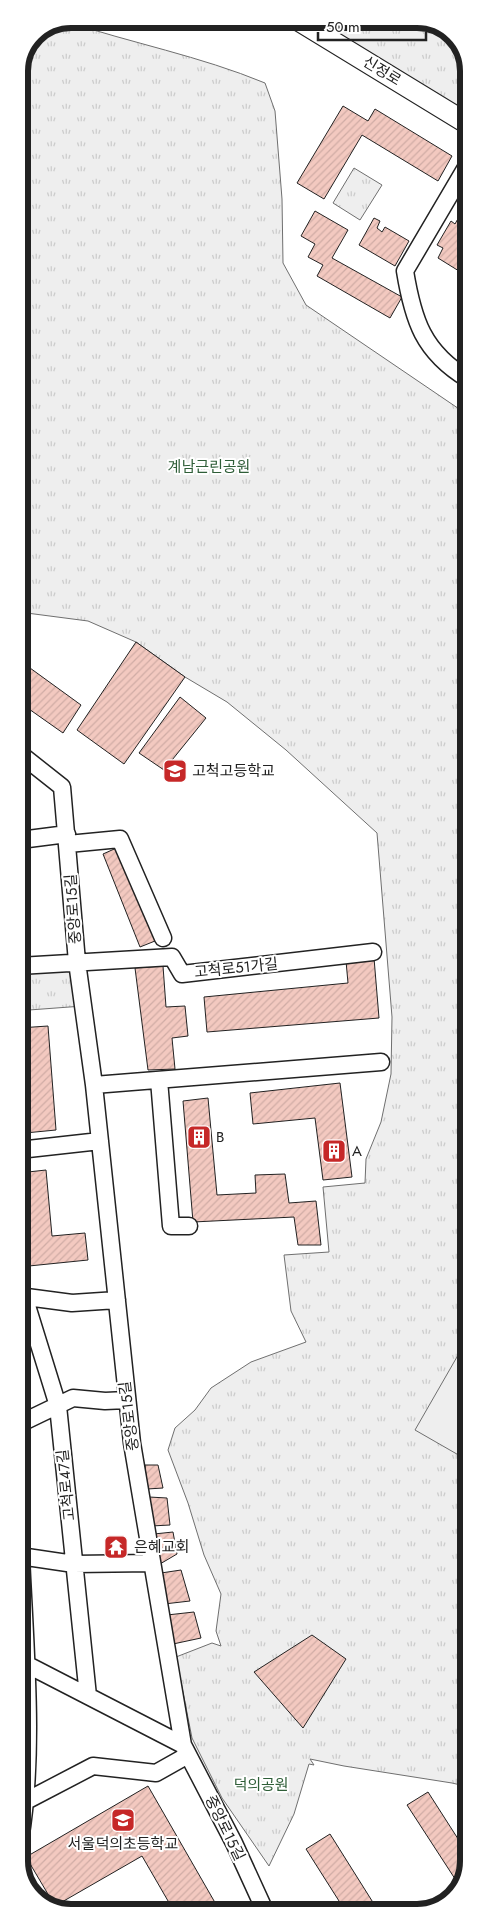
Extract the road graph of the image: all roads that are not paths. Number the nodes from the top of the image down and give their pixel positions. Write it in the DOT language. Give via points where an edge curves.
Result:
graph roads {
  1 [pos="311,28"];
  2 [pos="460,119"];
  3 [pos="460,177"];
  4 [pos="460,374"];
  5 [pos="28,760"];
  6 [pos="28,838"];
  7 [pos="68,839"];
  8 [pos="163,938"];
  9 [pos="373,952"];
  10 [pos="77,962"];
  11 [pos="28,965"];
  12 [pos="381,1062"];
  13 [pos="159,1080"];
  14 [pos="94,1085"];
  15 [pos="100,1141"];
  16 [pos="28,1149"];
  17 [pos="189,1226"];
  18 [pos="28,1297"];
  19 [pos="117,1300"];
  20 [pos="28,1314"];
  21 [pos="127,1400"];
  22 [pos="58,1406"];
  23 [pos="28,1420"];
  24 [pos="28,1557"];
  25 [pos="152,1563"];
  26 [pos="74,1564"];
  27 [pos="28,1666"];
  28 [pos="88,1696"];
  29 [pos="186,1750"];
  30 [pos="28,1800"];
  31 [pos="262,1904"];
  1 -- 2 [label="main road, 신정로"];
  3 -- 4 [label="street" via="405,270 410,299 426,342"];
  5 -- 7 [label="street, 중앙로15길" via="62,787"];
  6 -- 7 [label="street"];
  7 -- 8 [label="street" via="120,839"];
  7 -- 10 [label="street, 중앙로15길"];
  9 -- 10 [label="street, 고척로51가길" via="182,974 172,957"];
  10 -- 11 [label="street, 고척로51가길"];
  10 -- 14 [label="street, 중앙로15길"];
  12 -- 13 [label="street"];
  13 -- 14 [label="street"];
  13 -- 17 [label="street" via="171,1226"];
  14 -- 15 [label="street, 중앙로15길"];
  15 -- 16 [label="street"];
  15 -- 19 [label="street, 중앙로15길"];
  18 -- 19 [label="street" via="72,1303"];
  19 -- 21 [label="street, 중앙로15길"];
  20 -- 22 [label="street, 고척로47길"];
  21 -- 22 [label="street" via="73,1398"];
  21 -- 25 [label="street, 중앙로15길"];
  22 -- 23 [label="street"];
  22 -- 26 [label="street, 고척로47길"];
  24 -- 26 [label="street"];
  25 -- 26 [label="street"];
  25 -- 29 [label="street, 중앙로15길"];
  26 -- 28 [label="street, 고척로47길"];
  27 -- 28 [label="street"];
  28 -- 29 [label="street"];
  29 -- 30 [label="street" via="156,1773 93,1766"];
  29 -- 31 [label="street, 중앙로15길"];
}
